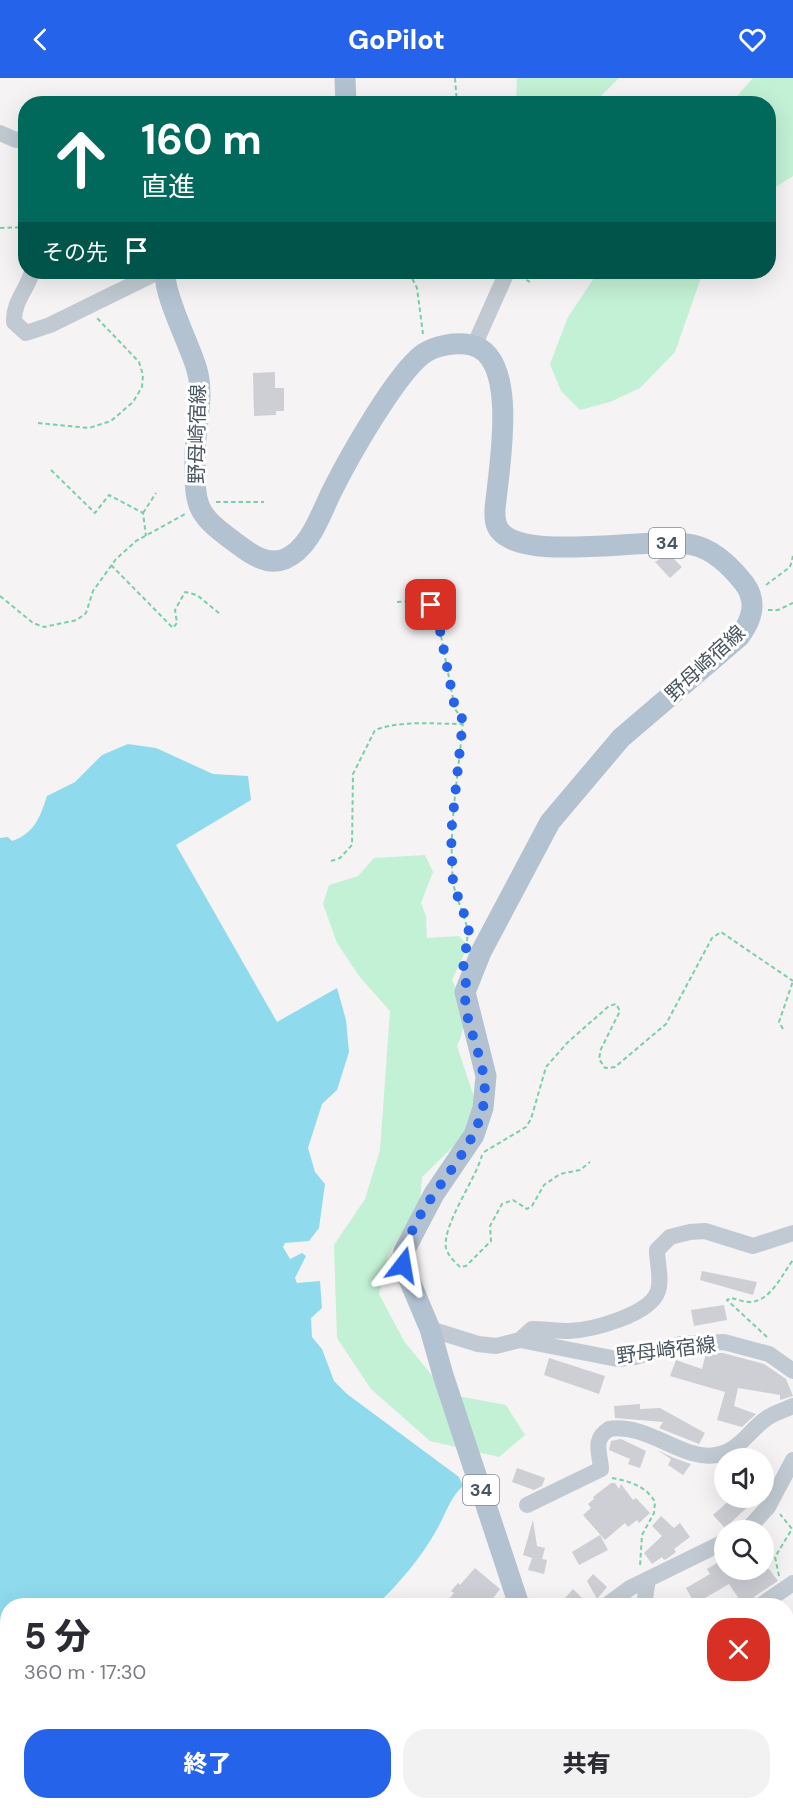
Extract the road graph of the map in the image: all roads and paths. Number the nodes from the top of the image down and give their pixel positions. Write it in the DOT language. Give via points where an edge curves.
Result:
graph roads {
  1 [pos="345,78"];
  2 [pos="455,78"];
  3 [pos="346,96"];
  4 [pos="456,96"];
  5 [pos="0,133"];
  6 [pos="18,140"];
  7 [pos="18,227"];
  8 [pos="0,228"];
  9 [pos="30,279"];
  10 [pos="144,279"];
  11 [pos="167,279"];
  12 [pos="412,279"];
  13 [pos="504,279"];
  14 [pos="82,309"];
  15 [pos="474,346"];
  16 [pos="433,349"];
  17 [pos="38,423"];
  18 [pos="51,470"];
  19 [pos="156,493"];
  20 [pos="264,502"];
  21 [pos="197,504"];
  22 [pos="143,513"];
  23 [pos="146,536"];
  24 [pos="793,556"];
  25 [pos="111,565"];
  26 [pos="0,596"];
  27 [pos="397,602"];
  28 [pos="752,603"];
  29 [pos="793,603"];
  30 [pos="220,614"];
  31 [pos="463,724"];
  32 [pos="331,861"];
  33 [pos="465,952"];
  34 [pos="793,981"];
  35 [pos="783,1029"];
  36 [pos="475,1149"];
  37 [pos="590,1162"];
  38 [pos="793,1233"];
  39 [pos="793,1260"];
  40 [pos="430,1329"];
  41 [pos="520,1340"];
  42 [pos="771,1340"];
  43 [pos="793,1371"];
  44 [pos="793,1406"];
  45 [pos="793,1460"];
  46 [pos="601,1469"];
  47 [pos="527,1505"];
  48 [pos="757,1520"];
  49 [pos="766,1520"];
  50 [pos="714,1547"];
  51 [pos="774,1564"];
  52 [pos="774,1564"];
  53 [pos="648,1579"];
  54 [pos="632,1587"];
  55 [pos="790,1587"];
  56 [pos="517,1598"];
  57 [pos="617,1598"];
  58 [pos="645,1598"];
  59 [pos="772,1598"];
  60 [pos="778,1598"];
  1 -- 3 [label="main road"];
  2 -- 4 [label="path"];
  5 -- 6 [label="street"];
  7 -- 8 [label="path"];
  9 -- 14 [label="street" via="13,312 14,322 27,333"];
  10 -- 14 [label="street"];
  11 -- 21 [label="main road, 野母崎宿線" via="198,372"];
  12 -- 16 [label="path" via="422,332"];
  13 -- 15 [label="street"];
  14 -- 17 [label="path" via="100,321 139,362 142,387 133,402 111,421 100,425 89,428"];
  15 -- 16 [label="main road" via="451,344"];
  15 -- 28 [label="main road, 34" via="494,365 502,386 504,409 495,509 500,532 515,541 556,547 692,545 728,566"];
  16 -- 21 [label="main road, 野母崎宿線" via="423,354 400,381 357,446 309,537 291,555 275,561 263,560 210,523"];
  18 -- 22 [label="path" via="95,513 109,495"];
  19 -- 22 [label="path"];
  20 -- 21 [label="path"];
  21 -- 23 [label="path"];
  22 -- 23 [label="path"];
  23 -- 25 [label="path"];
  24 -- 28 [label="path" via="790,567"];
  25 -- 26 [label="path" via="93,591 86,613 77,620 44,627 33,623"];
  25 -- 30 [label="path" via="173,628 177,623 175,610 185,592 197,595"];
  27 -- 31 [label="path" via="431,605 437,615 455,708"];
  28 -- 29 [label="path" via="778,610"];
  28 -- 36 [label="main road, 野母崎宿線 / 34" via="748,625 739,637 621,738 550,822 471,970 465,992 486,1076"];
  31 -- 32 [label="path" via="413,723 375,730 352,774 352,845 340,858"];
  31 -- 33 [label="path" via="451,834 453,883 469,928"];
  34 -- 35 [label="path" via="780,1022"];
  34 -- 36 [label="path" via="721,932 712,938 666,1024 615,1067 605,1068 599,1059 601,1049 620,1011 616,1004 609,1006 546,1067 526,1127 488,1152"];
  36 -- 37 [label="path" via="478,1169 446,1242 450,1257 460,1267 466,1266 491,1241 490,1226 502,1204 513,1200 527,1209 544,1185"];
  36 -- 40 [label="main road, 野母崎宿線 / 34" via="434,1194 404,1251 407,1279"];
  38 -- 41 [label="street" via="753,1246 705,1231 670,1237 657,1250 660,1280 651,1303 636,1313 600,1325 570,1331 532,1329"];
  39 -- 42 [label="path" via="761,1299 727,1300"];
  40 -- 41 [label="street, 野母崎宿線" via="478,1344 496,1346"];
  40 -- 56 [label="main road, 野母崎宿線 / 34"];
  41 -- 43 [label="street, 野母崎宿線" via="617,1359 681,1344 724,1342 769,1354"];
  44 -- 46 [label="street" via="767,1418 747,1439 718,1455 698,1454 637,1429 609,1429 599,1438 596,1448"];
  45 -- 48 [label="street"];
  46 -- 47 [label="street"];
  46 -- 54 [label="path" via="606,1476 626,1479 644,1489 657,1506 642,1535 641,1566 631,1580"];
  49 -- 51 [label="path" via="774,1513 790,1524 790,1533"];
  50 -- 53 [label="street"];
  52 -- 55 [label="path"];
  53 -- 54 [label="street"];
  53 -- 58 [label="street"];
  54 -- 57 [label="street"];
  55 -- 59 [label="street"];
  55 -- 60 [label="street"];
}
